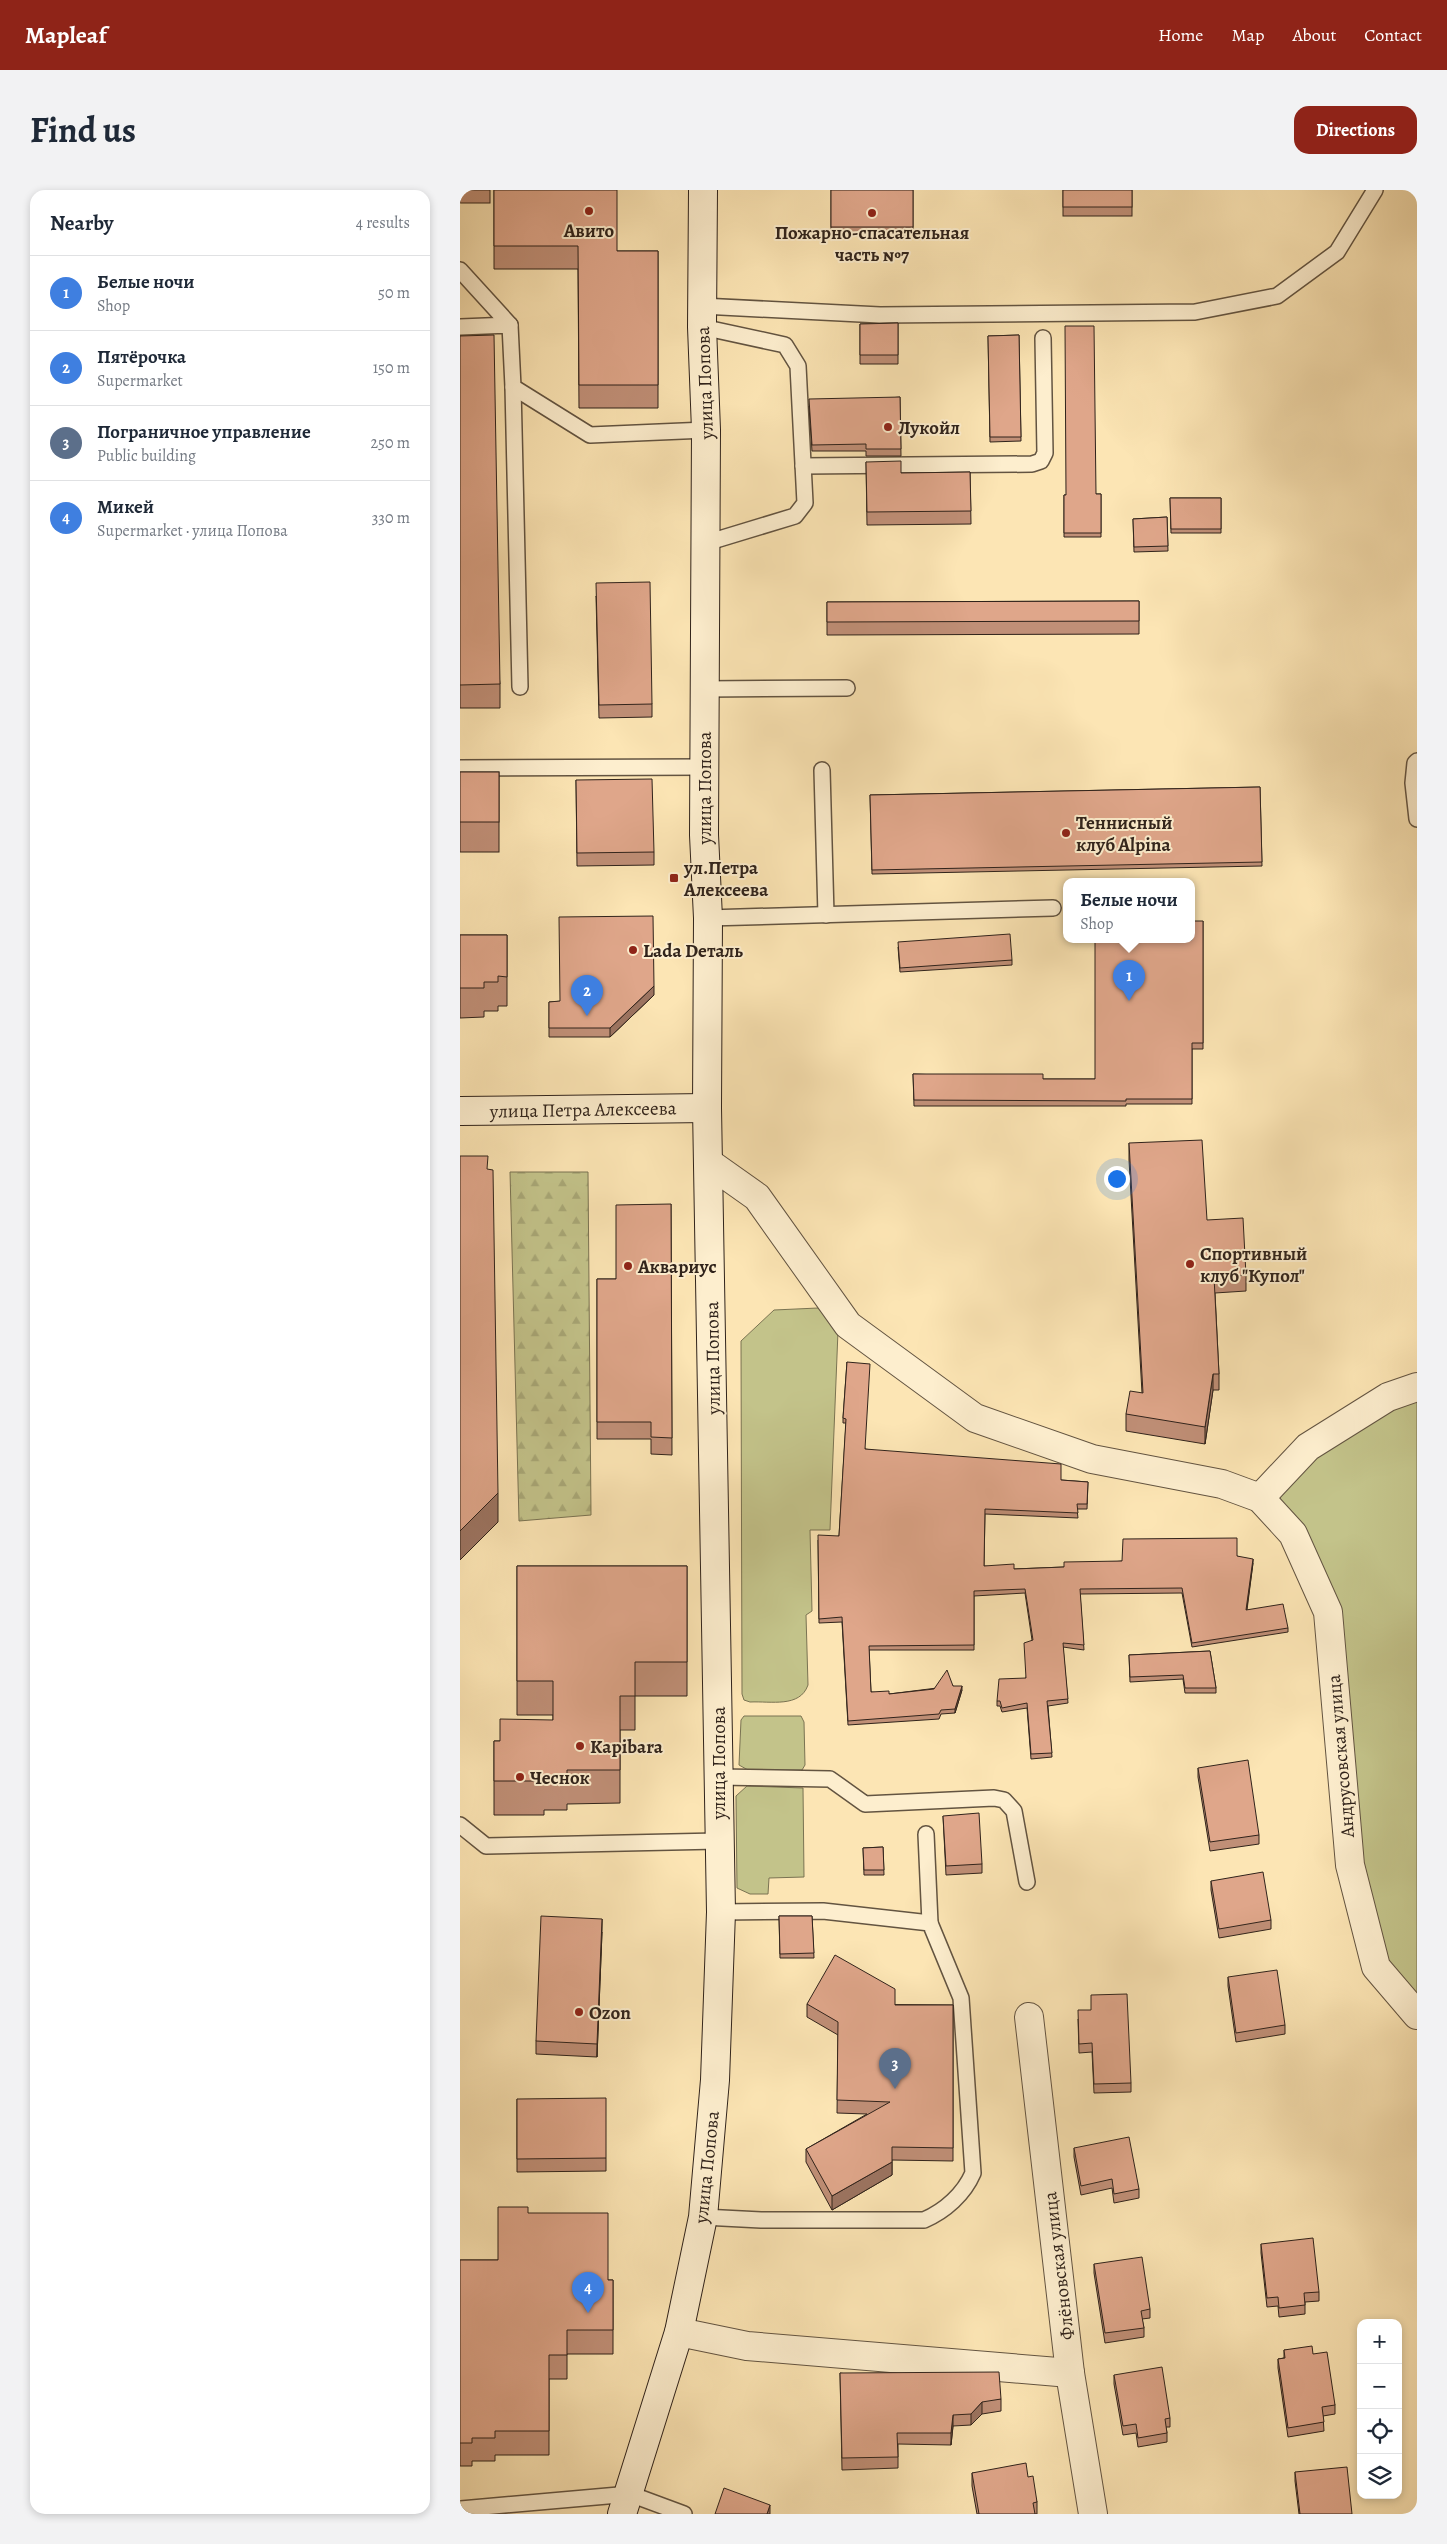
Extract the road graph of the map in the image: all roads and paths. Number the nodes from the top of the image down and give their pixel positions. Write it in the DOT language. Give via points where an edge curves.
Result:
graph roads {
  1 [pos="703,190"];
  2 [pos="1375,190"];
  3 [pos="460,270"];
  4 [pos="702,317"];
  5 [pos="510,325"];
  6 [pos="460,326"];
  7 [pos="1043,338"];
  8 [pos="513,387"];
  9 [pos="706,430"];
  10 [pos="803,466"];
  11 [pos="706,543"];
  12 [pos="520,687"];
  13 [pos="846,688"];
  14 [pos="704,689"];
  15 [pos="1416,758"];
  16 [pos="704,767"];
  17 [pos="460,768"];
  18 [pos="822,770"];
  19 [pos="1417,819"];
  20 [pos="1053,908"];
  21 [pos="826,915"];
  22 [pos="708,918"];
  23 [pos="707,1108"];
  24 [pos="460,1111"];
  25 [pos="709,1163"];
  26 [pos="1417,1387"];
  27 [pos="1260,1498"];
  28 [pos="719,1777"];
  29 [pos="460,1825"];
  30 [pos="926,1834"];
  31 [pos="718,1841"];
  32 [pos="1027,1882"];
  33 [pos="720,1912"];
  34 [pos="930,1923"];
  35 [pos="1417,2015"];
  36 [pos="1029,2017"];
  37 [pos="703,2217"];
  38 [pos="679,2332"];
  39 [pos="1070,2372"];
  40 [pos="626,2504"];
  41 [pos="460,2509"];
  42 [pos="684,2514"];
  43 [pos="1093,2514"];
  1 -- 4 [label="street, улица Попова"];
  2 -- 4 [label="lane" via="1337,252 1277,296 1195,312"];
  3 -- 5 [label="lane"];
  4 -- 9 [label="street, улица Попова"];
  4 -- 10 [label="lane" via="785,345 798,366"];
  5 -- 6 [label="lane"];
  5 -- 8 [label="lane"];
  7 -- 10 [label="lane" via="1045,453 1042,461 1032,464"];
  8 -- 9 [label="lane" via="590,435"];
  8 -- 12 [label="lane"];
  9 -- 11 [label="street, улица Попова"];
  10 -- 11 [label="lane" via="805,504 795,516"];
  11 -- 14 [label="street, улица Попова"];
  13 -- 14 [label="lane"];
  14 -- 16 [label="street, улица Попова"];
  15 -- 19 [label="lane" via="1413,783"];
  16 -- 17 [label="lane"];
  16 -- 22 [label="street, улица Попова"];
  18 -- 21 [label="lane"];
  20 -- 21 [label="lane"];
  21 -- 22 [label="lane"];
  22 -- 23 [label="street, улица Попова"];
  23 -- 24 [label="street, улица Петра Алексеева"];
  23 -- 25 [label="street, улица Попова"];
  25 -- 27 [label="street" via="757,1197 848,1325 975,1418 1092,1459 1222,1484"];
  25 -- 28 [label="street, улица Попова"];
  26 -- 27 [label="street" via="1388,1397 1308,1447"];
  27 -- 35 [label="street, Андрусовская улица" via="1293,1534 1328,1612 1350,1865 1376,1967"];
  28 -- 31 [label="street, улица Попова"];
  28 -- 32 [label="lane" via="830,1779 865,1804 1004,1800 1014,1811"];
  29 -- 31 [label="lane" via="486,1846"];
  30 -- 34 [label="lane"];
  31 -- 33 [label="street, улица Попова"];
  33 -- 34 [label="lane" via="823,1911"];
  33 -- 37 [label="street, улица Попова" via="715,2080"];
  34 -- 37 [label="lane" via="960,1998 973,2173 968,2186 940,2213 924,2220"];
  36 -- 39 [label="street, Флёновская улица"];
  37 -- 38 [label="street, улица Попова"];
  38 -- 39 [label="street" via="747,2346"];
  38 -- 40 [label="street, улица Попова"];
  39 -- 43 [label="street, Флёновская улица"];
  40 -- 41 [label="lane"];
  40 -- 42 [label="lane"];
}
